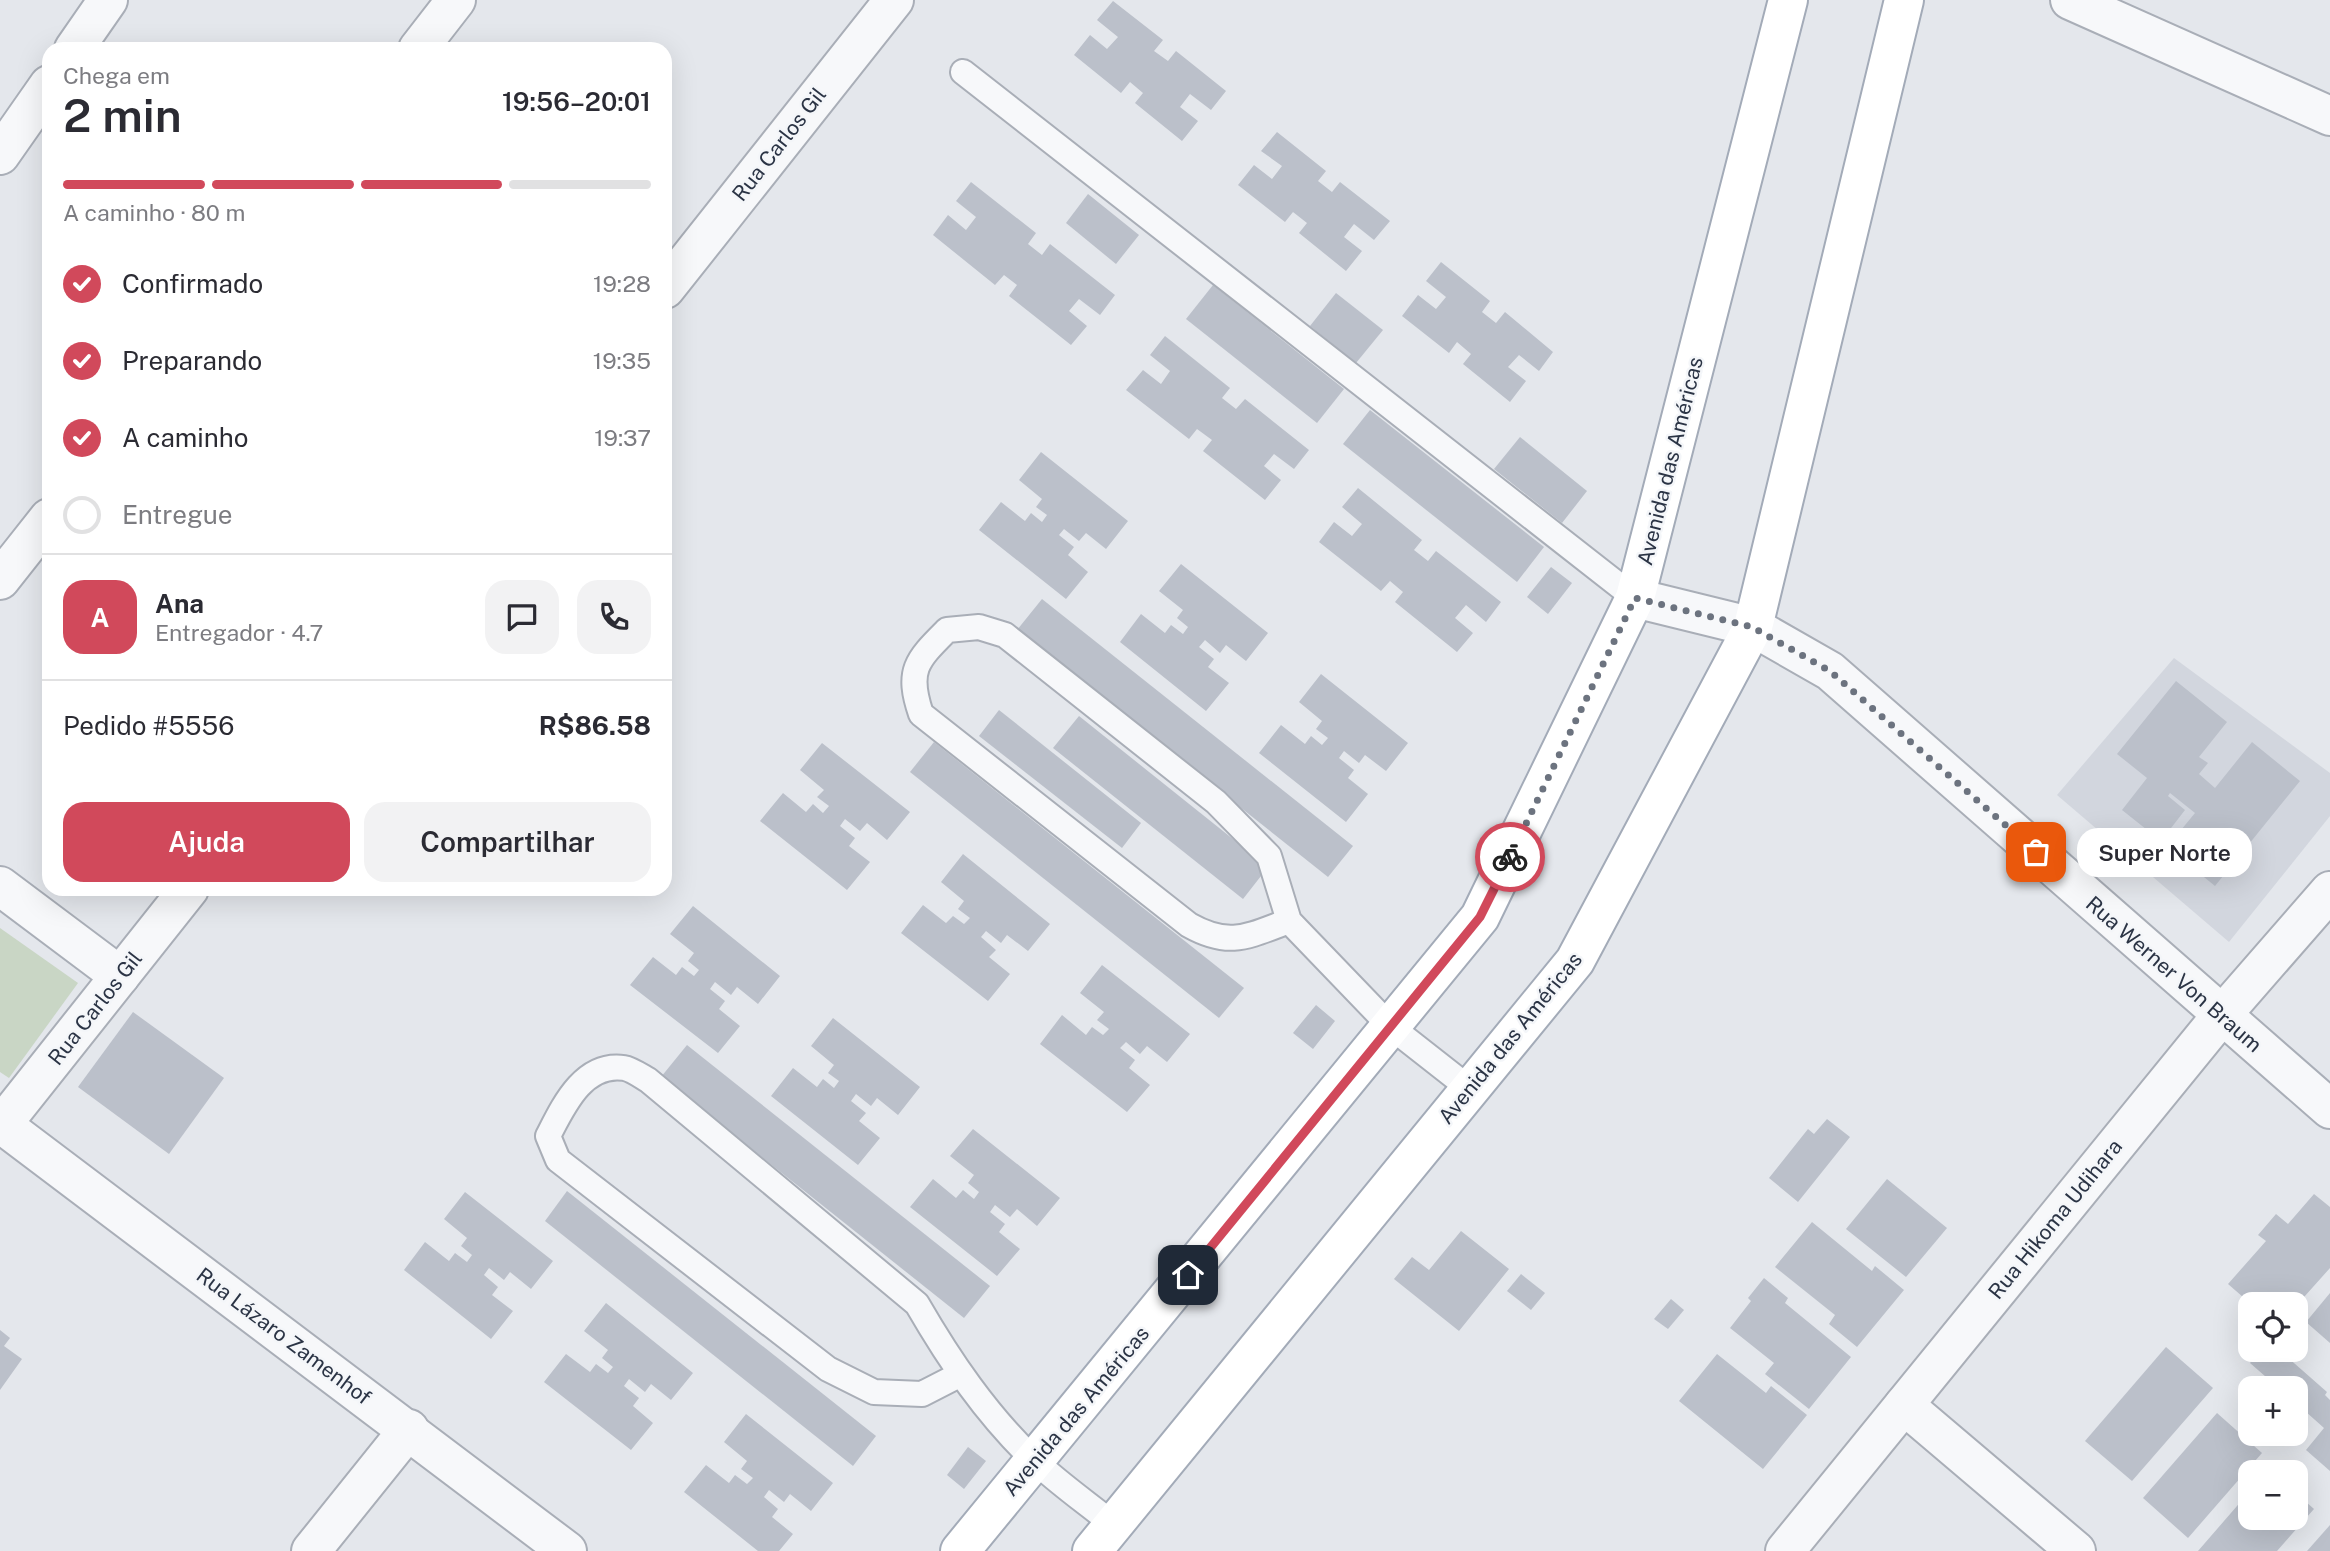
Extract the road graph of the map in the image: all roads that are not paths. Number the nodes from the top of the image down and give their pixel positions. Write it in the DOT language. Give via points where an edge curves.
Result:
graph roads {
  1 [pos="108,0"];
  2 [pos="456,0"];
  3 [pos="894,0"];
  4 [pos="1788,0"];
  5 [pos="1904,0"];
  6 [pos="2070,0"];
  7 [pos="79,42"];
  8 [pos="423,42"];
  9 [pos="963,72"];
  10 [pos="42,95"];
  11 [pos="2330,116"];
  12 [pos="0,155"];
  13 [pos="672,280"];
  14 [pos="42,527"];
  15 [pos="0,580"];
  16 [pos="1635,598"];
  17 [pos="1752,627"];
  18 [pos="0,886"];
  19 [pos="2330,891"];
  20 [pos="183,896"];
  21 [pos="1289,922"];
  22 [pos="120,976"];
  23 [pos="2221,1016"];
  24 [pos="1391,1027"];
  25 [pos="1470,1089"];
  26 [pos="2330,1109"];
  27 [pos="1,1125"];
  28 [pos="961,1374"];
  29 [pos="1904,1405"];
  30 [pos="409,1429"];
  31 [pos="1035,1461"];
  32 [pos="1103,1538"];
  33 [pos="311,1551"];
  34 [pos="567,1551"];
  35 [pos="960,1551"];
  36 [pos="1785,1551"];
  37 [pos="2076,1551"];
  1 -- 7 [label="street"];
  2 -- 8 [label="street"];
  3 -- 13 [label="street, Rua Carlos Gil"];
  4 -- 16 [label="main road, Avenida das Américas"];
  5 -- 17 [label="main road, Avenida das Américas"];
  6 -- 11 [label="street"];
  9 -- 16 [label="lane"];
  10 -- 12 [label="street"];
  14 -- 15 [label="street"];
  16 -- 17 [label="street, Rua Werner Von Braum"];
  16 -- 24 [label="main road, Avenida das Américas" via="1480,917"];
  17 -- 23 [label="street, Rua Werner Von Braum" via="1830,671"];
  17 -- 25 [label="main road, Avenida das Américas" via="1575,961"];
  18 -- 22 [label="street"];
  19 -- 23 [label="street, Rua Hikoma Udihara"];
  20 -- 22 [label="street, Rua Carlos Gil"];
  21 -- 21 [label="lane" via="1238,940 1209,936 1189,925 920,713 913,691 918,660 947,630 979,627 1005,635 1216,802 1269,856"];
  21 -- 24 [label="lane"];
  22 -- 27 [label="street, Rua Carlos Gil"];
  23 -- 26 [label="street, Rua Werner Von Braum"];
  23 -- 29 [label="street, Rua Hikoma Udihara"];
  24 -- 25 [label="lane"];
  24 -- 31 [label="main road, Avenida das Américas"];
  25 -- 32 [label="main road, Avenida das Américas"];
  27 -- 30 [label="street, Rua Lázaro Zamenhof"];
  28 -- 28 [label="lane" via="922,1394 874,1392 828,1369 558,1160 548,1136 571,1091 603,1070 625,1068 648,1080 917,1304"];
  28 -- 31 [label="lane" via="987,1411"];
  29 -- 36 [label="street, Rua Hikoma Udihara"];
  29 -- 37 [label="street"];
  30 -- 33 [label="street"];
  30 -- 34 [label="street, Rua Lázaro Zamenhof"];
  31 -- 32 [label="lane"];
  31 -- 35 [label="main road, Avenida das Américas"];
}
